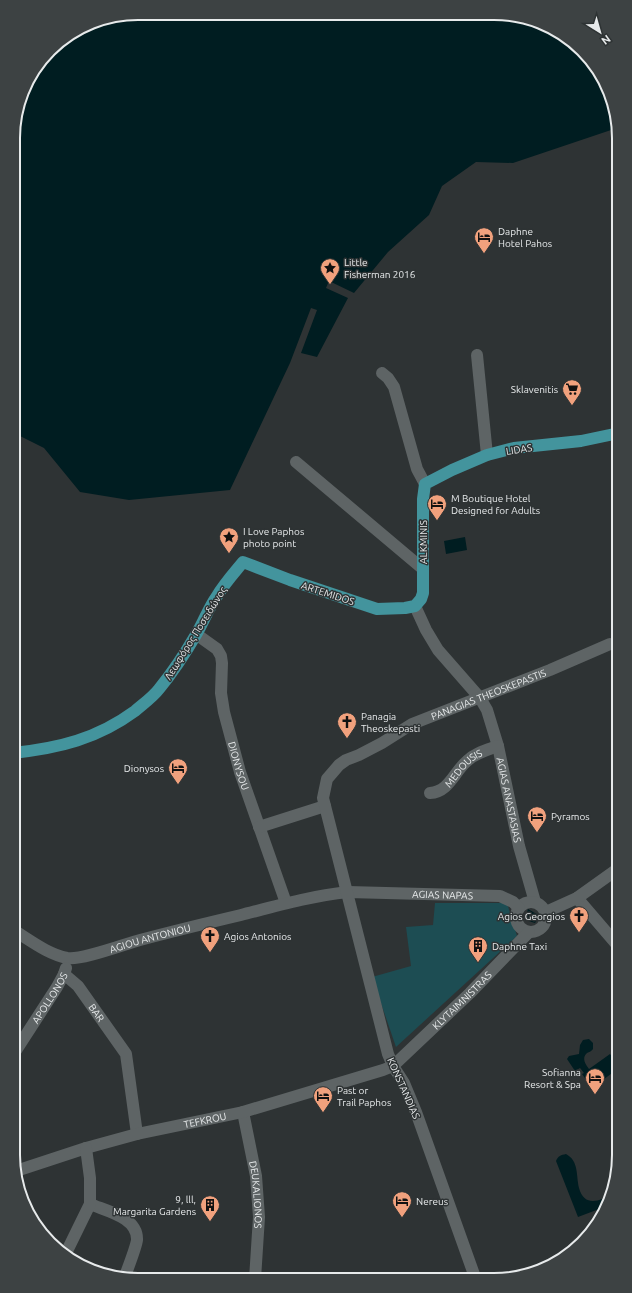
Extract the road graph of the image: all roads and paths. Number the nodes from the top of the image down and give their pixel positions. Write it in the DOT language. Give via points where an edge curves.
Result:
graph roads {
  1 [pos="477,355"];
  2 [pos="382,373"];
  3 [pos="612,434"];
  4 [pos="487,455"];
  5 [pos="296,462"];
  6 [pos="425,484"];
  7 [pos="243,562"];
  8 [pos="424,569"];
  9 [pos="415,606"];
  10 [pos="196,634"];
  11 [pos="610,644"];
  12 [pos="480,698"];
  13 [pos="498,746"];
  14 [pos="20,752"];
  15 [pos="430,793"];
  16 [pos="325,806"];
  17 [pos="259,827"];
  18 [pos="612,873"];
  19 [pos="348,892"];
  20 [pos="363,892"];
  21 [pos="577,898"];
  22 [pos="535,902"];
  23 [pos="286,903"];
  24 [pos="519,908"];
  25 [pos="546,912"];
  26 [pos="530,932"];
  27 [pos="20,934"];
  28 [pos="612,939"];
  29 [pos="68,959"];
  30 [pos="64,974"];
  31 [pos="20,1044"];
  32 [pos="393,1066"];
  33 [pos="243,1112"];
  34 [pos="137,1134"];
  35 [pos="86,1148"];
  36 [pos="21,1169"];
  37 [pos="90,1204"];
  38 [pos="67,1250"];
  39 [pos="126,1272"];
  40 [pos="255,1273"];
  41 [pos="474,1273"];
  1 -- 4 [label="street"];
  2 -- 6 [label="street" via="392,382 417,469"];
  3 -- 4 [label="main road, LIDAS" via="581,441 514,448"];
  4 -- 6 [label="main road, LIDAS"];
  5 -- 8 [label="street"];
  6 -- 8 [label="main road, ALKMINIS"];
  7 -- 9 [label="main road, ARTEMIDOS" via="377,609"];
  7 -- 10 [label="main road, Λεωφόρος Ποσειδώνος" via="217,596"];
  8 -- 9 [label="main road, ALKMINIS" via="423,593"];
  9 -- 12 [label="street" via="438,650"];
  10 -- 14 [label="main road, Λεωφόρος Ποσειδώνος" via="159,690 125,719 102,732 71,744"];
  10 -- 17 [label="street, DIONYSOU" via="217,649 221,656 224,712 240,772"];
  11 -- 12 [label="street, PANAGIAS THEOSKEPASTIS"];
  12 -- 13 [label="street, AGIAS ANASTASIAS" via="487,710"];
  12 -- 16 [label="street, PANAGIAS THEOSKEPASTIS" via="412,724 369,751 346,760 328,779 323,798"];
  13 -- 15 [label="street, MEDOUSIS" via="466,761 445,788"];
  13 -- 22 [label="street, AGIAS ANASTASIAS" via="519,846"];
  16 -- 17 [label="street"];
  16 -- 19 [label="street, PANAGIAS THEOSKEPASTIS"];
  17 -- 23 [label="street, DIONYSOU"];
  18 -- 21 [label="street"];
  19 -- 20 [label="street, AGIOU ANTONIOU"];
  19 -- 23 [label="street, AGIOU ANTONIOU"];
  19 -- 32 [label="street, KONSTANDIAS" via="378,1016"];
  20 -- 24 [label="street, AGIAS NAPAS" via="500,896"];
  21 -- 25 [label="street"];
  21 -- 28 [label="street"];
  22 -- 24 [label="street" via="527,902"];
  22 -- 25 [label="street"];
  23 -- 29 [label="street, AGIOU ANTONIOU"];
  24 -- 26 [label="street" via="516,917 518,924"];
  25 -- 26 [label="street" via="546,922 536,931"];
  26 -- 32 [label="street, KLYTAIMNISTRAS"];
  27 -- 29 [label="street"];
  29 -- 30 [label="street, APOLLONOS"];
  30 -- 31 [label="street, APOLLONOS"];
  30 -- 34 [label="street, BAR" via="78,986 126,1054"];
  32 -- 33 [label="street, TEFKROU"];
  32 -- 41 [label="street, KONSTANDIAS" via="404,1083 416,1112"];
  33 -- 34 [label="street, TEFKROU"];
  33 -- 40 [label="street, DEUKALIONOS" via="256,1176 259,1217"];
  34 -- 35 [label="street, TEFKROU"];
  35 -- 36 [label="street, TEFKROU"];
  35 -- 37 [label="street"];
  37 -- 38 [label="street"];
  37 -- 39 [label="street" via="132,1224 137,1240"];
}
